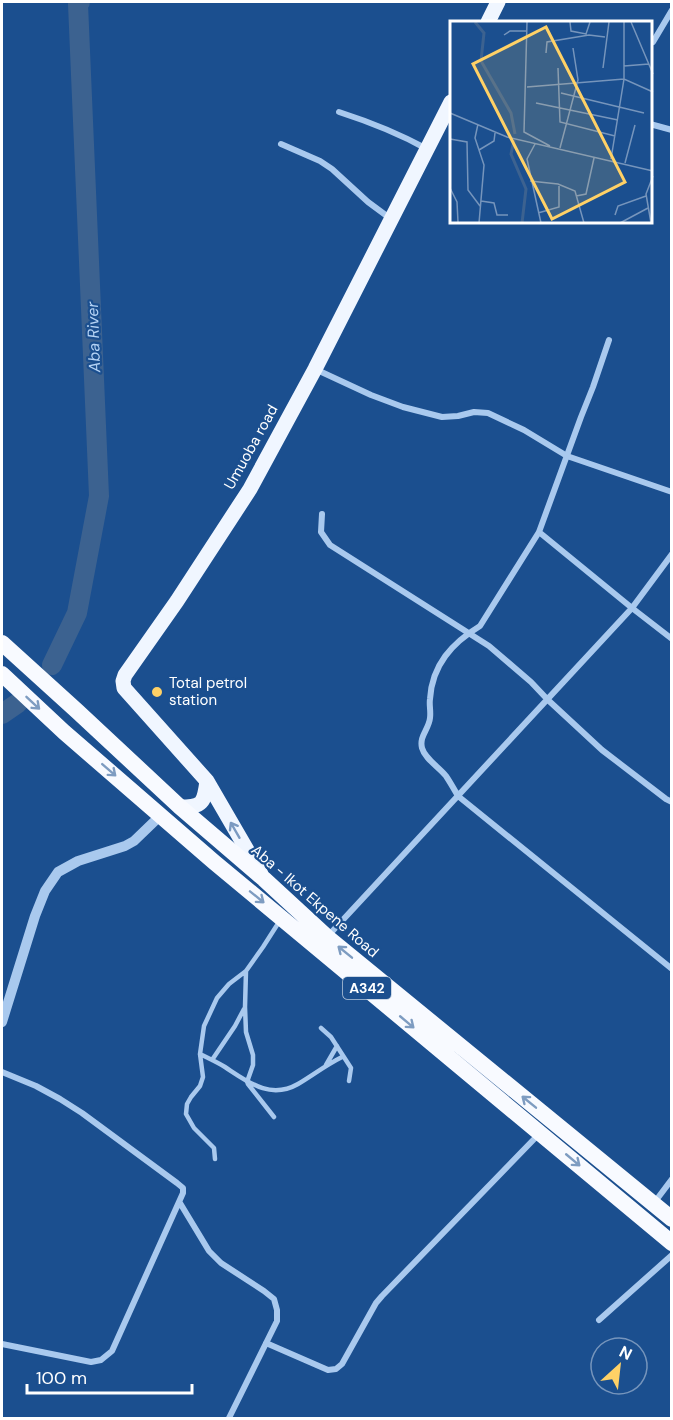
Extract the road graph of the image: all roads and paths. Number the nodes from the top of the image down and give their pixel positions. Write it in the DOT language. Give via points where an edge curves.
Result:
graph roads {
  1 [pos="498,2"];
  2 [pos="672,10"];
  3 [pos="489,21"];
  4 [pos="653,42"];
  5 [pos="450,104"];
  6 [pos="339,112"];
  7 [pos="652,124"];
  8 [pos="672,130"];
  9 [pos="281,144"];
  10 [pos="427,149"];
  11 [pos="391,220"];
  12 [pos="609,340"];
  13 [pos="315,369"];
  14 [pos="567,456"];
  15 [pos="672,492"];
  16 [pos="322,514"];
  17 [pos="539,532"];
  18 [pos="672,554"];
  19 [pos="632,608"];
  20 [pos="469,633"];
  21 [pos="672,639"];
  22 [pos="2,643"];
  23 [pos="2,674"];
  24 [pos="548,700"];
  25 [pos="207,781"];
  26 [pos="458,796"];
  27 [pos="672,802"];
  28 [pos="180,807"];
  29 [pos="161,815"];
  30 [pos="264,879"];
  31 [pos="282,917"];
  32 [pos="327,937"];
  33 [pos="672,969"];
  34 [pos="246,970"];
  35 [pos="245,1007"];
  36 [pos="2,1022"];
  37 [pos="321,1028"];
  38 [pos="337,1046"];
  39 [pos="200,1054"];
  40 [pos="342,1057"];
  41 [pos="212,1060"];
  42 [pos="326,1065"];
  43 [pos="2,1072"];
  44 [pos="348,1081"];
  45 [pos="247,1082"];
  46 [pos="274,1117"];
  47 [pos="540,1133"];
  48 [pos="215,1159"];
  49 [pos="672,1179"];
  50 [pos="180,1203"];
  51 [pos="653,1204"];
  52 [pos="672,1219"];
  53 [pos="672,1243"];
  54 [pos="672,1255"];
  55 [pos="599,1320"];
  56 [pos="266,1343"];
  57 [pos="2,1344"];
  58 [pos="229,1419"];
  1 -- 3 [label="main road"];
  2 -- 4 [label="street"];
  5 -- 10 [label="main road, Umuoba road"];
  6 -- 10 [label="street" via="395,132"];
  7 -- 8 [label="street"];
  9 -- 11 [label="street" via="332,169"];
  10 -- 11 [label="main road, Umuoba road"];
  11 -- 13 [label="main road, Umuoba road"];
  12 -- 14 [label="street"];
  13 -- 14 [label="street" via="403,407 442,417 488,414"];
  13 -- 25 [label="main road, Umuoba road" via="250,489 123,681 124,688"];
  14 -- 15 [label="street"];
  14 -- 17 [label="street"];
  16 -- 20 [label="street" via="321,532 330,545"];
  17 -- 19 [label="street"];
  17 -- 20 [label="street" via="480,626"];
  18 -- 19 [label="street"];
  19 -- 21 [label="street"];
  19 -- 24 [label="street"];
  20 -- 24 [label="street" via="489,646"];
  20 -- 26 [label="street" via="439,665 421,746"];
  22 -- 28 [label="highway, Aba - Ikot Ekpene Road / A342"];
  23 -- 29 [label="highway, A342, one-way"];
  24 -- 26 [label="street"];
  24 -- 27 [label="street" via="602,750"];
  25 -- 28 [label="main road" via="203,802"];
  30 -- 25 [label="main road, Umuoba road, one-way"];
  26 -- 32 [label="street"];
  26 -- 33 [label="street"];
  28 -- 30 [label="highway, Aba - Ikot Ekpene Road / A342"];
  29 -- 31 [label="highway, A342, one-way"];
  29 -- 36 [label="street" via="134,842 58,872 35,916"];
  30 -- 32 [label="highway, Aba - Ikot Ekpene Road / A342"];
  31 -- 34 [label="lane"];
  31 -- 47 [label="highway, A342, one-way"];
  51 -- 32 [label="highway, Aba - Ikot Ekpene Road / A342, one-way"];
  34 -- 35 [label="lane"];
  34 -- 39 [label="lane" via="217,998 204,1026"];
  35 -- 41 [label="lane"];
  35 -- 45 [label="lane" via="246,1032 254,1055"];
  37 -- 38 [label="lane"];
  38 -- 40 [label="lane"];
  38 -- 42 [label="lane"];
  39 -- 41 [label="lane"];
  39 -- 48 [label="lane" via="203,1077 187,1104 186,1114 214,1148"];
  40 -- 42 [label="lane"];
  40 -- 44 [label="lane" via="351,1068"];
  41 -- 45 [label="lane"];
  42 -- 45 [label="lane" via="286,1090 273,1091"];
  43 -- 50 [label="street" via="36,1086 82,1113 183,1188"];
  45 -- 46 [label="lane"];
  47 -- 53 [label="highway, A342, one-way"];
  47 -- 56 [label="street" via="382,1296 336,1369 328,1370"];
  49 -- 51 [label="street"];
  50 -- 56 [label="street" via="209,1251 274,1299 277,1321"];
  50 -- 57 [label="street" via="112,1351 101,1360 91,1362"];
  51 -- 52 [label="highway, Aba - Ikot Ekpene Road / A342"];
  54 -- 55 [label="street"];
  56 -- 58 [label="street"];
}
